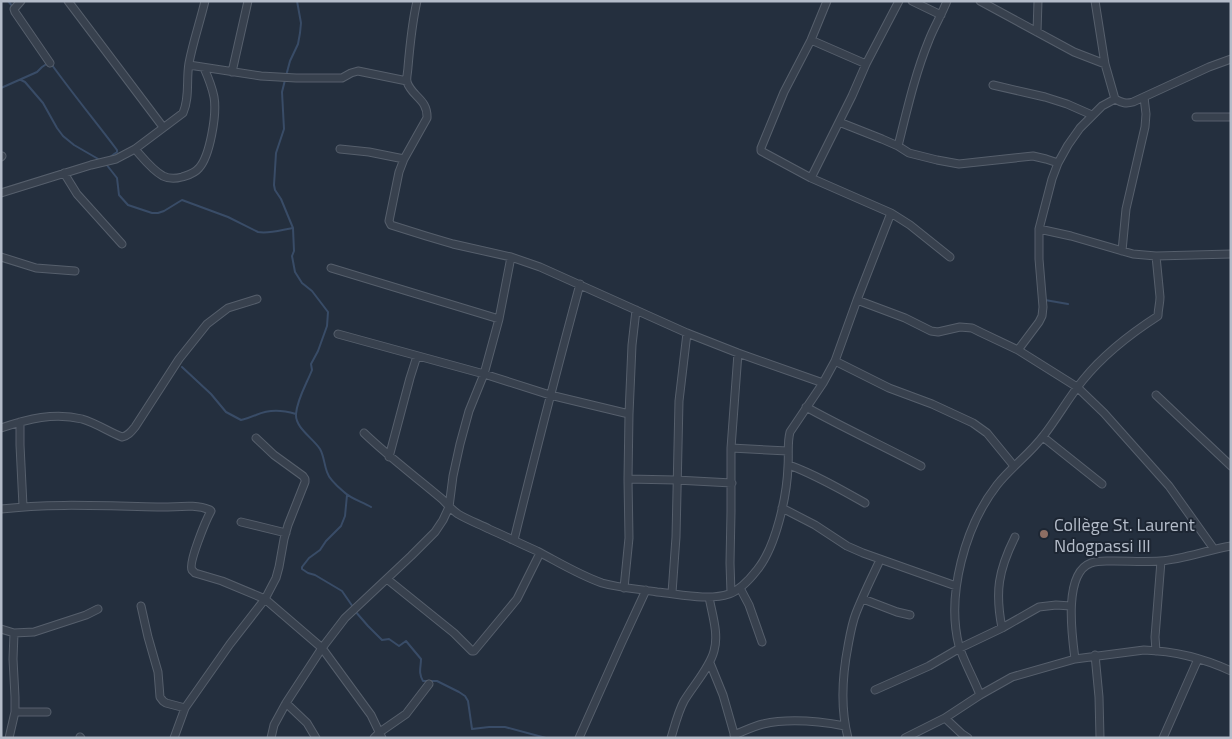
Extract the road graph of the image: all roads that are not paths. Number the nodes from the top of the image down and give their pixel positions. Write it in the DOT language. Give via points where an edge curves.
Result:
graph roads {
  1 [pos="21,1"];
  2 [pos="68,1"];
  3 [pos="205,1"];
  4 [pos="248,1"];
  5 [pos="417,1"];
  6 [pos="827,1"];
  7 [pos="899,1"];
  8 [pos="912,1"];
  9 [pos="947,1"];
  10 [pos="980,1"];
  11 [pos="1038,1"];
  12 [pos="1095,1"];
  13 [pos="941,15"];
  14 [pos="1037,32"];
  15 [pos="811,40"];
  16 [pos="1231,59"];
  17 [pos="50,64"];
  18 [pos="866,64"];
  19 [pos="1105,64"];
  20 [pos="188,65"];
  21 [pos="204,68"];
  22 [pos="232,72"];
  23 [pos="407,81"];
  24 [pos="993,85"];
  25 [pos="1144,97"];
  26 [pos="1115,99"];
  27 [pos="1092,115"];
  28 [pos="1196,117"];
  29 [pos="1231,117"];
  30 [pos="839,122"];
  31 [pos="163,127"];
  32 [pos="898,146"];
  33 [pos="135,149"];
  34 [pos="340,149"];
  35 [pos="404,160"];
  36 [pos="1058,164"];
  37 [pos="64,173"];
  38 [pos="811,178"];
  39 [pos="1,193"];
  40 [pos="891,213"];
  41 [pos="1039,229"];
  42 [pos="122,244"];
  43 [pos="1122,251"];
  44 [pos="1231,254"];
  45 [pos="1156,256"];
  46 [pos="1,257"];
  47 [pos="511,257"];
  48 [pos="950,257"];
  49 [pos="330,268"];
  50 [pos="74,271"];
  51 [pos="580,284"];
  52 [pos="256,299"];
  53 [pos="857,300"];
  54 [pos="636,310"];
  55 [pos="500,319"];
  56 [pos="687,332"];
  57 [pos="338,334"];
  58 [pos="1018,350"];
  59 [pos="738,353"];
  60 [pos="417,356"];
  61 [pos="835,361"];
  62 [pos="484,374"];
  63 [pos="823,383"];
  64 [pos="1077,388"];
  65 [pos="550,395"];
  66 [pos="1156,395"];
  67 [pos="806,407"];
  68 [pos="629,414"];
  69 [pos="20,422"];
  70 [pos="1,428"];
  71 [pos="364,433"];
  72 [pos="1043,437"];
  73 [pos="256,438"];
  74 [pos="731,448"];
  75 [pos="788,451"];
  76 [pos="389,456"];
  77 [pos="788,465"];
  78 [pos="921,466"];
  79 [pos="1014,466"];
  80 [pos="1231,466"];
  81 [pos="628,479"];
  82 [pos="676,480"];
  83 [pos="732,483"];
  84 [pos="1102,484"];
  85 [pos="865,503"];
  86 [pos="23,506"];
  87 [pos="449,507"];
  88 [pos="782,508"];
  89 [pos="1,509"];
  90 [pos="241,522"];
  91 [pos="286,533"];
  92 [pos="1014,537"];
  93 [pos="514,540"];
  94 [pos="1231,546"];
  95 [pos="1214,549"];
  96 [pos="540,553"];
  97 [pos="880,560"];
  98 [pos="1161,561"];
  99 [pos="388,579"];
  100 [pos="956,586"];
  101 [pos="624,588"];
  102 [pos="740,588"];
  103 [pos="646,590"];
  104 [pos="672,593"];
  105 [pos="731,593"];
  106 [pos="709,597"];
  107 [pos="264,599"];
  108 [pos="862,599"];
  109 [pos="141,606"];
  110 [pos="1072,606"];
  111 [pos="98,609"];
  112 [pos="910,615"];
  113 [pos="1002,628"];
  114 [pos="1,629"];
  115 [pos="14,633"];
  116 [pos="762,642"];
  117 [pos="322,648"];
  118 [pos="960,648"];
  119 [pos="1156,651"];
  120 [pos="1095,655"];
  121 [pos="1075,659"];
  122 [pos="1198,659"];
  123 [pos="710,663"];
  124 [pos="1231,671"];
  125 [pos="429,684"];
  126 [pos="875,690"];
  127 [pos="980,694"];
  128 [pos="286,703"];
  129 [pos="185,708"];
  130 [pos="14,712"];
  131 [pos="47,712"];
  132 [pos="945,718"];
  133 [pos="845,726"];
  134 [pos="381,735"];
  135 [pos="734,736"];
  136 [pos="9,738"];
  137 [pos="174,738"];
  138 [pos="271,738"];
  139 [pos="316,738"];
  140 [pos="374,738"];
  141 [pos="579,738"];
  142 [pos="671,738"];
  143 [pos="848,738"];
  144 [pos="905,738"];
  145 [pos="968,738"];
  146 [pos="1100,738"];
  147 [pos="1163,738"];
  1 -- 17 [label="street" via="15,12"];
  2 -- 31 [label="street"];
  3 -- 20 [label="street"];
  4 -- 22 [label="street"];
  5 -- 23 [label="street"];
  6 -- 15 [label="street"];
  7 -- 18 [label="street"];
  8 -- 13 [label="street"];
  9 -- 13 [label="street"];
  10 -- 14 [label="street"];
  11 -- 14 [label="street"];
  12 -- 19 [label="street"];
  13 -- 32 [label="street" via="918,69"];
  14 -- 19 [label="street"];
  15 -- 18 [label="street"];
  15 -- 38 [label="street" via="784,92 761,148 763,153"];
  16 -- 25 [label="street"];
  18 -- 30 [label="street"];
  19 -- 26 [label="street"];
  20 -- 21 [label="street"];
  20 -- 31 [label="street" via="186,106"];
  21 -- 22 [label="street"];
  21 -- 33 [label="street" via="215,108 210,143 200,167 194,173 169,178 161,175"];
  22 -- 23 [label="street" via="333,79 358,71"];
  23 -- 35 [label="street" via="426,106 427,118"];
  24 -- 27 [label="street" via="1045,97"];
  25 -- 26 [label="street" via="1128,103"];
  25 -- 43 [label="street" via="1145,127 1126,209"];
  26 -- 27 [label="street"];
  27 -- 36 [label="street" via="1072,139"];
  28 -- 29 [label="street"];
  30 -- 32 [label="street"];
  30 -- 38 [label="street"];
  31 -- 33 [label="street"];
  32 -- 36 [label="street" via="917,156 959,164 1033,156"];
  33 -- 37 [label="street" via="116,159"];
  34 -- 35 [label="street"];
  35 -- 47 [label="street" via="398,172 391,224"];
  36 -- 41 [label="street"];
  37 -- 39 [label="street"];
  37 -- 42 [label="street" via="71,187"];
  38 -- 40 [label="street"];
  40 -- 48 [label="street"];
  40 -- 53 [label="street"];
  41 -- 43 [label="street"];
  41 -- 58 [label="street" via="1042,316"];
  43 -- 45 [label="street"];
  44 -- 45 [label="street"];
  45 -- 64 [label="street" via="1160,297 1158,316 1115,347"];
  46 -- 50 [label="street" via="36,268"];
  47 -- 51 [label="street"];
  47 -- 55 [label="street"];
  49 -- 55 [label="street"];
  51 -- 54 [label="street"];
  51 -- 65 [label="street"];
  52 -- 69 [label="street" via="228,308 208,324 179,359 130,434 122,437 83,420 64,416"];
  53 -- 58 [label="street" via="931,331 972,328"];
  53 -- 61 [label="street"];
  54 -- 56 [label="street"];
  54 -- 68 [label="street"];
  55 -- 62 [label="street"];
  56 -- 59 [label="street"];
  56 -- 82 [label="street" via="679,401"];
  57 -- 60 [label="street"];
  58 -- 64 [label="street"];
  59 -- 63 [label="street"];
  59 -- 74 [label="street"];
  60 -- 62 [label="street"];
  60 -- 76 [label="street"];
  61 -- 63 [label="street"];
  61 -- 79 [label="street" via="889,388 974,423 987,433"];
  62 -- 65 [label="street"];
  62 -- 87 [label="street" via="460,444"];
  63 -- 67 [label="street"];
  64 -- 72 [label="street"];
  64 -- 95 [label="street" via="1104,413 1169,486"];
  65 -- 68 [label="street"];
  65 -- 93 [label="street"];
  66 -- 80 [label="street"];
  67 -- 75 [label="street" via="790,432"];
  67 -- 78 [label="street"];
  68 -- 81 [label="street"];
  69 -- 70 [label="street"];
  69 -- 86 [label="street"];
  71 -- 76 [label="street"];
  72 -- 79 [label="street"];
  72 -- 84 [label="street"];
  73 -- 91 [label="street" via="305,479"];
  74 -- 75 [label="street"];
  74 -- 83 [label="street"];
  75 -- 77 [label="street"];
  76 -- 87 [label="street"];
  77 -- 85 [label="street"];
  77 -- 88 [label="street"];
  79 -- 100 [label="street" via="980,509 966,545"];
  81 -- 82 [label="street"];
  81 -- 101 [label="street" via="629,538"];
  82 -- 83 [label="street"];
  82 -- 104 [label="street"];
  83 -- 105 [label="street"];
  86 -- 89 [label="street"];
  86 -- 107 [label="street" via="196,506 209,509 192,570"];
  87 -- 93 [label="street" via="465,518"];
  87 -- 99 [label="street" via="435,532"];
  88 -- 97 [label="street" via="847,546"];
  88 -- 102 [label="street" via="766,557"];
  90 -- 91 [label="street"];
  91 -- 107 [label="street" via="276,578"];
  92 -- 113 [label="street" via="1001,569 998,591"];
  93 -- 96 [label="street"];
  94 -- 95 [label="street"];
  95 -- 98 [label="street"];
  96 -- 99 [label="street" via="517,599 474,651"];
  96 -- 101 [label="street" via="585,576"];
  97 -- 100 [label="street"];
  97 -- 108 [label="street"];
  98 -- 110 [label="street" via="1091,563 1077,577"];
  98 -- 119 [label="street"];
  99 -- 117 [label="street" via="345,618"];
  100 -- 118 [label="street" via="954,612"];
  101 -- 103 [label="street"];
  102 -- 105 [label="street"];
  102 -- 116 [label="street"];
  103 -- 104 [label="street"];
  103 -- 141 [label="street"];
  104 -- 106 [label="street"];
  105 -- 106 [label="street"];
  106 -- 123 [label="street" via="716,641"];
  107 -- 117 [label="street"];
  107 -- 129 [label="street"];
  108 -- 112 [label="street"];
  108 -- 133 [label="street" via="845,662 842,690"];
  109 -- 129 [label="street" via="158,672 160,697 166,703"];
  110 -- 113 [label="street" via="1040,607"];
  110 -- 121 [label="street"];
  111 -- 115 [label="street" via="47,629"];
  113 -- 118 [label="street"];
  114 -- 115 [label="street"];
  115 -- 130 [label="street"];
  117 -- 128 [label="street"];
  117 -- 134 [label="street" via="371,715"];
  118 -- 126 [label="street"];
  118 -- 127 [label="street"];
  119 -- 120 [label="street"];
  119 -- 122 [label="street"];
  120 -- 121 [label="street"];
  120 -- 146 [label="street"];
  121 -- 127 [label="street" via="1012,677"];
  122 -- 124 [label="street"];
  122 -- 147 [label="street"];
  123 -- 135 [label="street" via="723,694"];
  123 -- 142 [label="street" via="683,703"];
  125 -- 134 [label="street" via="406,714"];
  127 -- 132 [label="street"];
  128 -- 138 [label="street"];
  128 -- 139 [label="street"];
  129 -- 137 [label="street"];
  130 -- 131 [label="street"];
  130 -- 136 [label="street"];
  132 -- 144 [label="street"];
  132 -- 145 [label="street"];
  133 -- 135 [label="street" via="811,721 782,722 762,724"];
  133 -- 143 [label="street"];
  134 -- 140 [label="street"];
}
